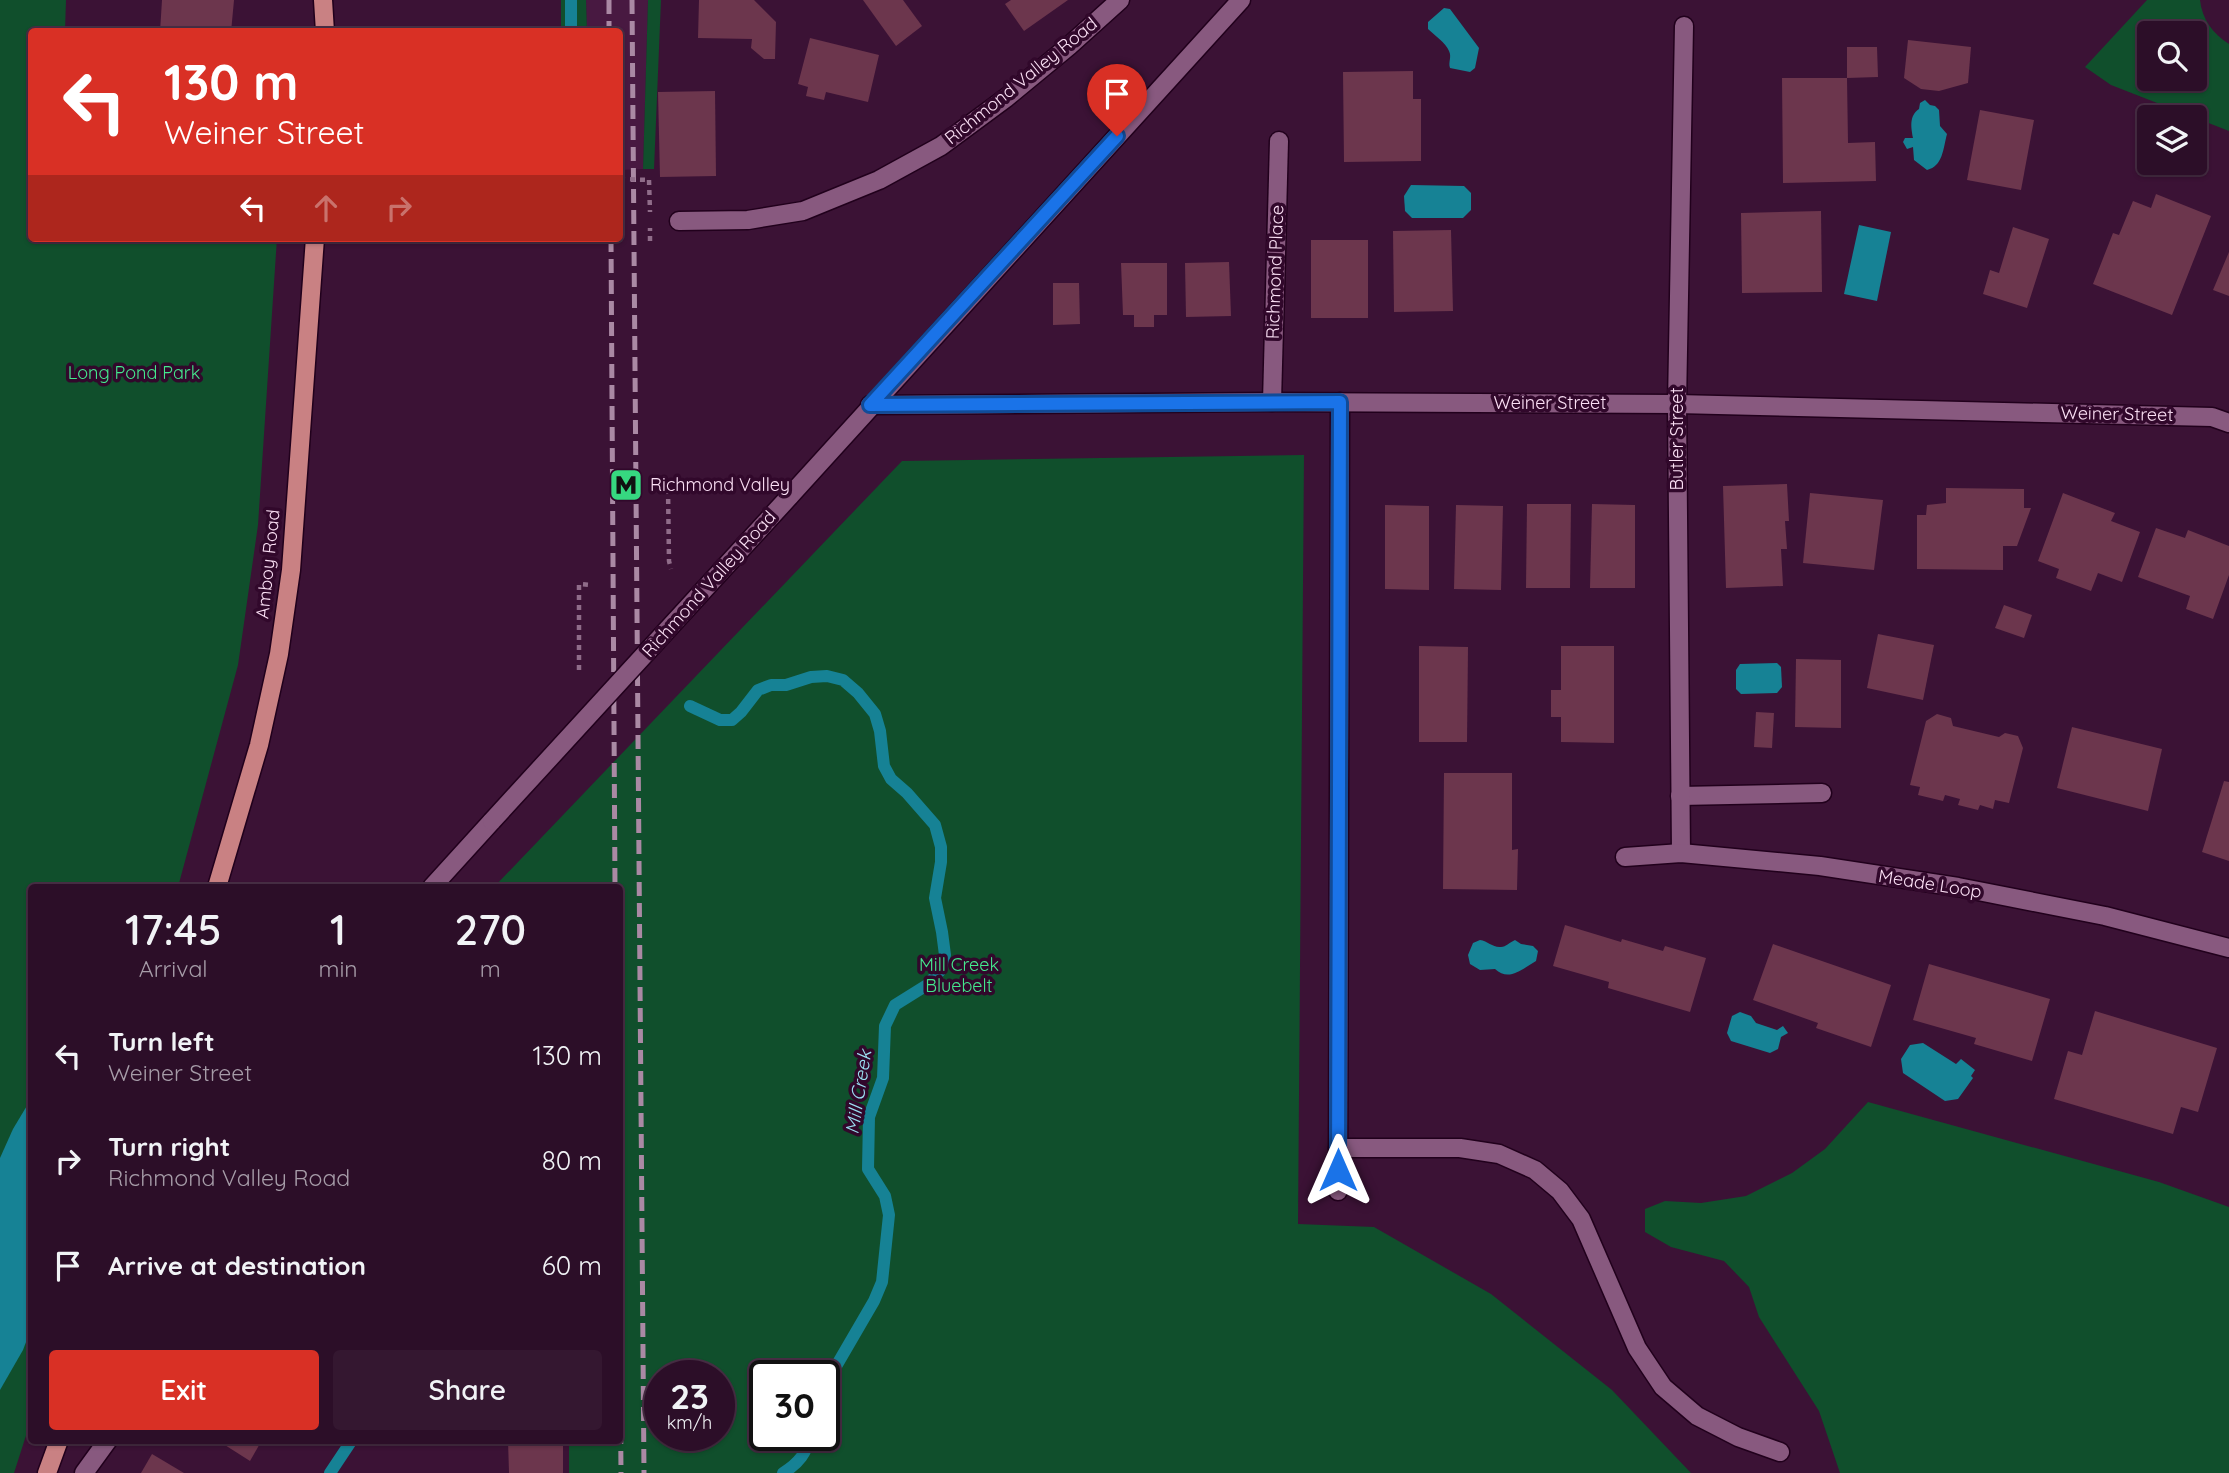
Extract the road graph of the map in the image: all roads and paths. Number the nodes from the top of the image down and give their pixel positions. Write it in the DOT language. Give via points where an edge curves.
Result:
graph roads {
  1 [pos="323,0"];
  2 [pos="1120,0"];
  3 [pos="1241,0"];
  4 [pos="1684,26"];
  5 [pos="325,28"];
  6 [pos="1279,141"];
  7 [pos="623,179"];
  8 [pos="679,221"];
  9 [pos="650,241"];
  10 [pos="315,242"];
  11 [pos="590,242"];
  12 [pos="590,246"];
  13 [pos="1272,402"];
  14 [pos="1340,402"];
  15 [pos="1677,404"];
  16 [pos="870,405"];
  17 [pos="2229,423"];
  18 [pos="660,486"];
  19 [pos="671,569"];
  20 [pos="590,585"];
  21 [pos="579,670"];
  22 [pos="1822,793"];
  23 [pos="1680,796"];
  24 [pos="1681,853"];
  25 [pos="1625,857"];
  26 [pos="218,884"];
  27 [pos="435,884"];
  28 [pos="2229,948"];
  29 [pos="1338,1148"];
  30 [pos="1338,1191"];
  31 [pos="58,1444"];
  32 [pos="105,1444"];
  33 [pos="1780,1452"];
  34 [pos="47,1473"];
  35 [pos="84,1473"];
  1 -- 5 [label="main road"];
  2 -- 8 [label="street, Richmond Valley Road" via="1006,98 941,146 878,180 803,211 748,220"];
  3 -- 16 [label="street, Richmond Valley Road"];
  4 -- 15 [label="street, Butler Street"];
  6 -- 13 [label="street, Richmond Place"];
  7 -- 9 [label="path, bridge" via="649,180"];
  10 -- 26 [label="main road, Amboy Road" via="291,570 279,654"];
  11 -- 12 [label="path"];
  13 -- 14 [label="street, Weiner Street"];
  13 -- 16 [label="street, Weiner Street"];
  14 -- 15 [label="street, Weiner Street"];
  14 -- 29 [label="street"];
  15 -- 17 [label="street, Weiner Street" via="2212,416"];
  15 -- 23 [label="street, Butler Street"];
  16 -- 27 [label="street, Richmond Valley Road, bridge"];
  18 -- 19 [label="path" via="667,487"];
  20 -- 21 [label="path" via="579,584"];
  22 -- 23 [label="street"];
  23 -- 24 [label="street, Butler Street"];
  24 -- 25 [label="street, Meade Loop"];
  24 -- 28 [label="street, Meade Loop" via="1820,866 1958,887 2105,916"];
  29 -- 30 [label="street"];
  29 -- 33 [label="street" via="1460,1148 1499,1154 1535,1170 1560,1191 1581,1219 1637,1348 1663,1387 1697,1416"];
  31 -- 34 [label="main road"];
  32 -- 35 [label="street"];
}
